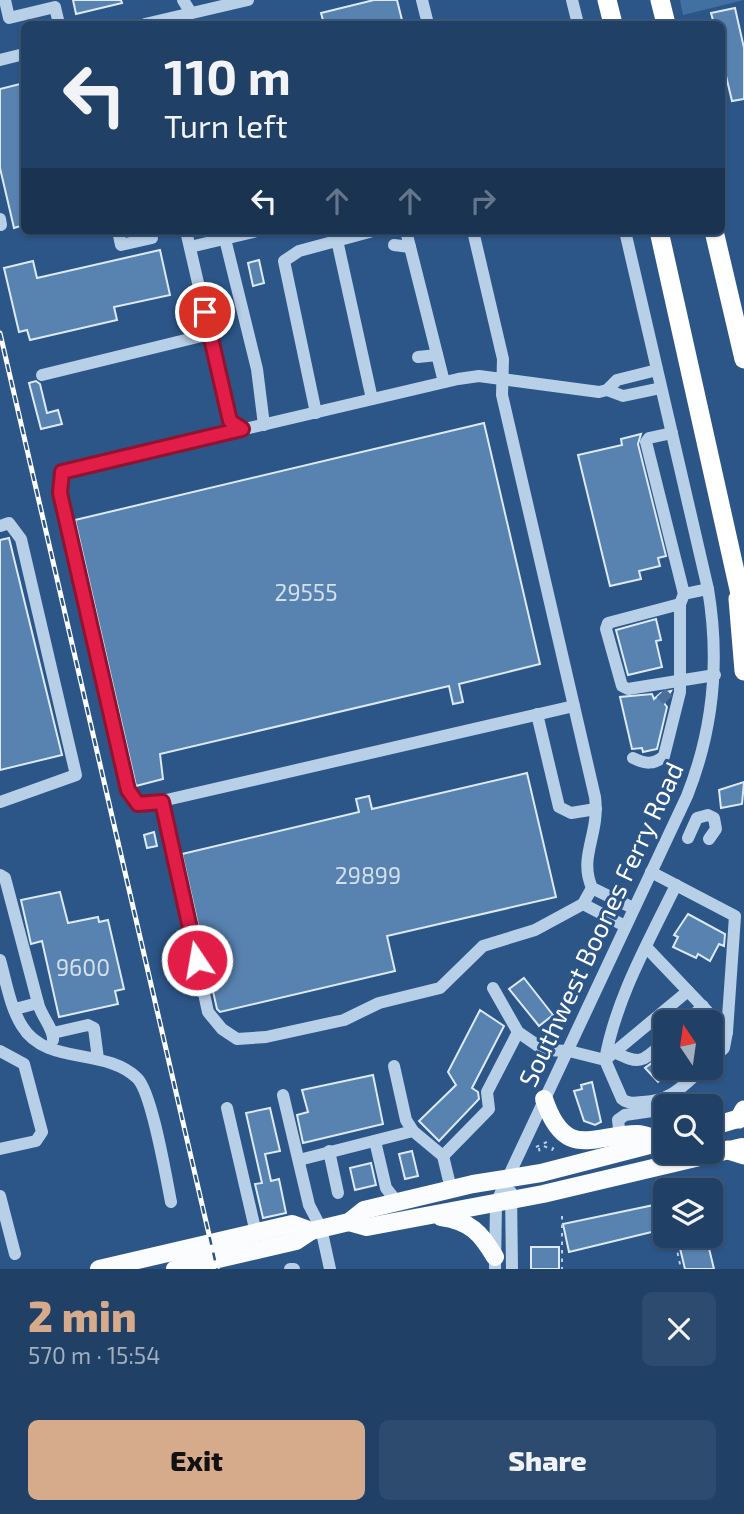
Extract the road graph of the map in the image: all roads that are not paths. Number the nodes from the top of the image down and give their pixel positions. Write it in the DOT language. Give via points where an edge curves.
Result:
graph roads {
  1 [pos="5,0"];
  2 [pos="183,0"];
  3 [pos="248,0"];
  4 [pos="422,0"];
  5 [pos="572,0"];
  6 [pos="607,0"];
  7 [pos="660,0"];
  8 [pos="191,13"];
  9 [pos="58,21"];
  10 [pos="158,21"];
  11 [pos="427,21"];
  12 [pos="577,21"];
  13 [pos="612,21"];
  14 [pos="665,21"];
  15 [pos="21,55"];
  16 [pos="0,60"];
  17 [pos="119,235"];
  18 [pos="151,235"];
  19 [pos="187,235"];
  20 [pos="241,235"];
  21 [pos="406,235"];
  22 [pos="473,235"];
  23 [pos="626,235"];
  24 [pos="660,235"];
  25 [pos="715,235"];
  26 [pos="335,236"];
  27 [pos="225,239"];
  28 [pos="394,246"];
  29 [pos="190,247"];
  30 [pos="410,247"];
  31 [pos="210,334"];
  32 [pos="437,355"];
  33 [pos="418,357"];
  34 [pos="744,359"];
  35 [pos="657,370"];
  36 [pos="42,375"];
  37 [pos="503,380"];
  38 [pos="444,382"];
  39 [pos="661,388"];
  40 [pos="607,390"];
  41 [pos="372,399"];
  42 [pos="316,413"];
  43 [pos="264,425"];
  44 [pos="242,429"];
  45 [pos="672,433"];
  46 [pos="0,526"];
  47 [pos="736,580"];
  48 [pos="708,589"];
  49 [pos="682,599"];
  50 [pos="744,612"];
  51 [pos="744,671"];
  52 [pos="715,675"];
  53 [pos="678,679"];
  54 [pos="667,694"];
  55 [pos="574,706"];
  56 [pos="537,714"];
  57 [pos="633,758"];
  58 [pos="0,802"];
  59 [pos="162,802"];
  60 [pos="596,809"];
  61 [pos="688,838"];
  62 [pos="709,839"];
  63 [pos="651,872"];
  64 [pos="0,875"];
  65 [pos="676,885"];
  66 [pos="592,888"];
  67 [pos="583,904"];
  68 [pos="634,908"];
  69 [pos="625,926"];
  70 [pos="646,947"];
  71 [pos="1,965"];
  72 [pos="493,988"];
  73 [pos="688,991"];
  74 [pos="38,1003"];
  75 [pos="703,1006"];
  76 [pos="15,1009"];
  77 [pos="699,1010"];
  78 [pos="519,1032"];
  79 [pos="727,1032"];
  80 [pos="53,1033"];
  81 [pos="48,1047"];
  82 [pos="723,1049"];
  83 [pos="0,1051"];
  84 [pos="569,1051"];
  85 [pos="653,1052"];
  86 [pos="609,1056"];
  87 [pos="98,1059"];
  88 [pos="394,1066"];
  89 [pos="691,1080"];
  90 [pos="676,1094"];
  91 [pos="284,1095"];
  92 [pos="544,1099"];
  93 [pos="653,1101"];
  94 [pos="227,1108"];
  95 [pos="653,1111"];
  96 [pos="742,1115"];
  97 [pos="723,1122"];
  98 [pos="413,1131"];
  99 [pos="625,1136"];
  100 [pos="653,1138"];
  101 [pos="375,1141"];
  102 [pos="653,1144"];
  103 [pos="0,1149"];
  104 [pos="329,1151"];
  105 [pos="739,1151"];
  106 [pos="443,1156"];
  107 [pos="299,1160"];
  108 [pos="507,1178"];
  109 [pos="451,1189"];
  110 [pos="338,1193"];
  111 [pos="0,1196"];
  112 [pos="504,1201"];
  113 [pos="171,1202"];
  114 [pos="397,1202"];
  115 [pos="431,1215"];
  116 [pos="351,1222"];
  117 [pos="316,1230"];
  118 [pos="256,1233"];
  119 [pos="15,1254"];
  120 [pos="233,1263"];
  121 [pos="495,1263"];
  122 [pos="99,1269"];
  123 [pos="175,1269"];
  124 [pos="330,1269"];
  125 [pos="512,1269"];
  1 -- 9 [label="street" via="9,18 55,7"];
  2 -- 8 [label="street"];
  3 -- 8 [label="street"];
  4 -- 11 [label="street"];
  5 -- 12 [label="street"];
  6 -- 13 [label="highway"];
  7 -- 14 [label="highway"];
  8 -- 10 [label="street"];
  15 -- 16 [label="street"];
  17 -- 18 [label="street" via="121,245"];
  19 -- 29 [label="street"];
  20 -- 27 [label="street"];
  21 -- 30 [label="street"];
  22 -- 37 [label="street" via="503,359"];
  23 -- 35 [label="street, Southwest Boones Ferry Road"];
  24 -- 47 [label="highway"];
  25 -- 34 [label="highway"];
  26 -- 41 [label="street"];
  26 -- 42 [label="street" via="284,261"];
  27 -- 29 [label="street"];
  27 -- 43 [label="street" via="257,369"];
  28 -- 30 [label="street"];
  29 -- 31 [label="street"];
  30 -- 32 [label="street"];
  31 -- 36 [label="street"];
  31 -- 44 [label="street" via="230,421"];
  32 -- 33 [label="street"];
  32 -- 38 [label="street"];
  35 -- 39 [label="street, Southwest Boones Ferry Road"];
  35 -- 40 [label="street" via="617,380"];
  37 -- 38 [label="street" via="479,376"];
  37 -- 40 [label="street"];
  37 -- 55 [label="street" via="502,395"];
  38 -- 41 [label="street"];
  39 -- 40 [label="street" via="623,397"];
  39 -- 45 [label="street, Southwest Boones Ferry Road"];
  41 -- 42 [label="street"];
  42 -- 43 [label="street"];
  43 -- 44 [label="street"];
  44 -- 59 [label="street" via="62,472 60,493 128,790 138,804"];
  45 -- 48 [label="street, Southwest Boones Ferry Road"];
  45 -- 49 [label="street" via="646,442"];
  46 -- 58 [label="street" via="9,523 21,539 76,775"];
  47 -- 50 [label="highway"];
  47 -- 51 [label="highway"];
  48 -- 49 [label="street"];
  48 -- 52 [label="street, Southwest Boones Ferry Road"];
  49 -- 53 [label="street"];
  49 -- 54 [label="street" via="615,619 606,629 622,686"];
  52 -- 53 [label="street"];
  52 -- 63 [label="street, Southwest Boones Ferry Road" via="709,725 696,773"];
  53 -- 54 [label="street"];
  53 -- 54 [label="street"];
  54 -- 57 [label="street" via="664,756 649,764"];
  55 -- 56 [label="street"];
  55 -- 60 [label="street"];
  56 -- 59 [label="street"];
  56 -- 60 [label="street" via="559,807 571,813"];
  59 -- 67 [label="street" via="208,1012 236,1039 344,1020 379,1003 440,988 483,946 535,930"];
  60 -- 66 [label="street" via="594,839 586,858"];
  61 -- 62 [label="street" via="696,818 708,814 714,818 716,830"];
  63 -- 65 [label="street"];
  63 -- 68 [label="street, Southwest Boones Ferry Road"];
  64 -- 74 [label="street" via="5,878"];
  65 -- 70 [label="street"];
  65 -- 79 [label="street" via="736,916"];
  66 -- 67 [label="street"];
  66 -- 68 [label="street"];
  67 -- 69 [label="street"];
  68 -- 69 [label="street, Southwest Boones Ferry Road"];
  69 -- 84 [label="street, Southwest Boones Ferry Road"];
  70 -- 73 [label="street"];
  70 -- 86 [label="street" via="610,1034"];
  71 -- 76 [label="street"];
  72 -- 78 [label="street"];
  73 -- 75 [label="street"];
  73 -- 86 [label="street"];
  74 -- 76 [label="street"];
  74 -- 80 [label="street" via="41,1018"];
  75 -- 77 [label="street"];
  75 -- 79 [label="street"];
  76 -- 81 [label="street" via="28,1034"];
  78 -- 84 [label="street" via="544,1050"];
  78 -- 106 [label="street" via="487,1092 489,1109"];
  79 -- 82 [label="street"];
  80 -- 81 [label="street"];
  80 -- 87 [label="street" via="88,1025 94,1028"];
  81 -- 87 [label="street"];
  83 -- 103 [label="street" via="24,1064 42,1132 36,1140"];
  84 -- 86 [label="street"];
  84 -- 92 [label="street, Southwest Boones Ferry Road"];
  85 -- 86 [label="street" via="645,1060"];
  86 -- 93 [label="street" via="622,1099"];
  87 -- 113 [label="street" via="138,1078 148,1098"];
  88 -- 98 [label="street" via="406,1120"];
  89 -- 90 [label="street"];
  91 -- 107 [label="street"];
  92 -- 99 [label="main road" via="552,1116 573,1139 591,1143"];
  92 -- 108 [label="street, Southwest Boones Ferry Road"];
  94 -- 118 [label="street"];
  95 -- 99 [label="street" via="618,1120"];
  96 -- 97 [label="main road"];
  98 -- 101 [label="street"];
  98 -- 106 [label="street"];
  99 -- 100 [label="main road"];
  101 -- 104 [label="street"];
  101 -- 114 [label="street" via="386,1188"];
  102 -- 108 [label="main road"];
  104 -- 107 [label="street"];
  104 -- 110 [label="street"];
  105 -- 112 [label="main road"];
  106 -- 109 [label="street"];
  107 -- 117 [label="street"];
  108 -- 109 [label="main road"];
  108 -- 112 [label="street, Southwest Boones Ferry Road"];
  108 -- 116 [label="main road"];
  109 -- 114 [label="main road"];
  111 -- 119 [label="street"];
  112 -- 115 [label="main road"];
  112 -- 121 [label="street, Southwest Boones Ferry Road"];
  112 -- 125 [label="street, Southwest Boones Ferry Road"];
  114 -- 116 [label="main road" via="364,1210"];
  115 -- 116 [label="main road" via="367,1227"];
  115 -- 121 [label="main road" via="475,1228"];
  116 -- 117 [label="main road"];
  117 -- 118 [label="main road" via="292,1224"];
  117 -- 120 [label="main road"];
  117 -- 124 [label="street"];
  118 -- 122 [label="main road"];
  120 -- 123 [label="main road"];
}
